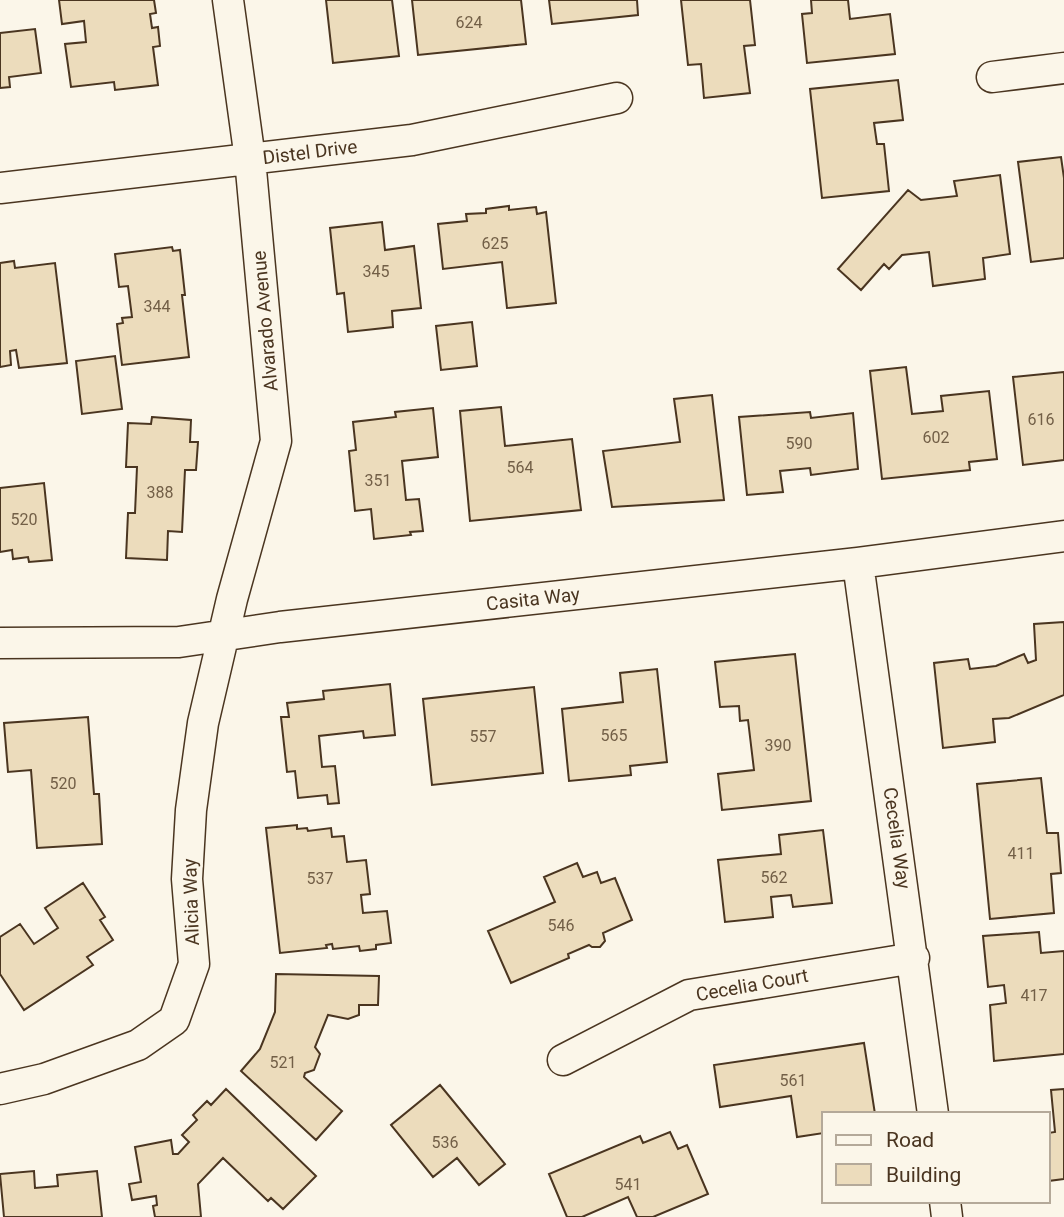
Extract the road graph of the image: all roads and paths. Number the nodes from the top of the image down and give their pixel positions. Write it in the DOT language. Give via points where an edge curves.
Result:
graph roads {
  1 [pos="228,0"];
  2 [pos="1064,68"];
  3 [pos="992,77"];
  4 [pos="617,98"];
  5 [pos="250,159"];
  6 [pos="0,188"];
  7 [pos="1064,536"];
  8 [pos="858,563"];
  9 [pos="223,637"];
  10 [pos="0,643"];
  11 [pos="914,958"];
  12 [pos="563,1060"];
  13 [pos="0,1089"];
  14 [pos="933,1112"];
  1 -- 5 [label="street, Alvarado Avenue"];
  2 -- 3 [label="street"];
  4 -- 5 [label="street, Distel Drive" via="412,140"];
  5 -- 6 [label="street, Distel Drive"];
  5 -- 9 [label="street, Alvarado Avenue" via="276,442"];
  7 -- 8 [label="street, Casita Way"];
  8 -- 9 [label="street, Casita Way"];
  8 -- 11 [label="street, Cecelia Way"];
  9 -- 10 [label="street, Casita Way" via="179,642"];
  9 -- 13 [label="street, Alicia Way" via="202,723 191,810 187,879 194,964 174,1020 138,1045 44,1079"];
  11 -- 12 [label="street, Cecelia Court" via="689,995"];
  11 -- 14 [label="street, Cecelia Way"];
}
